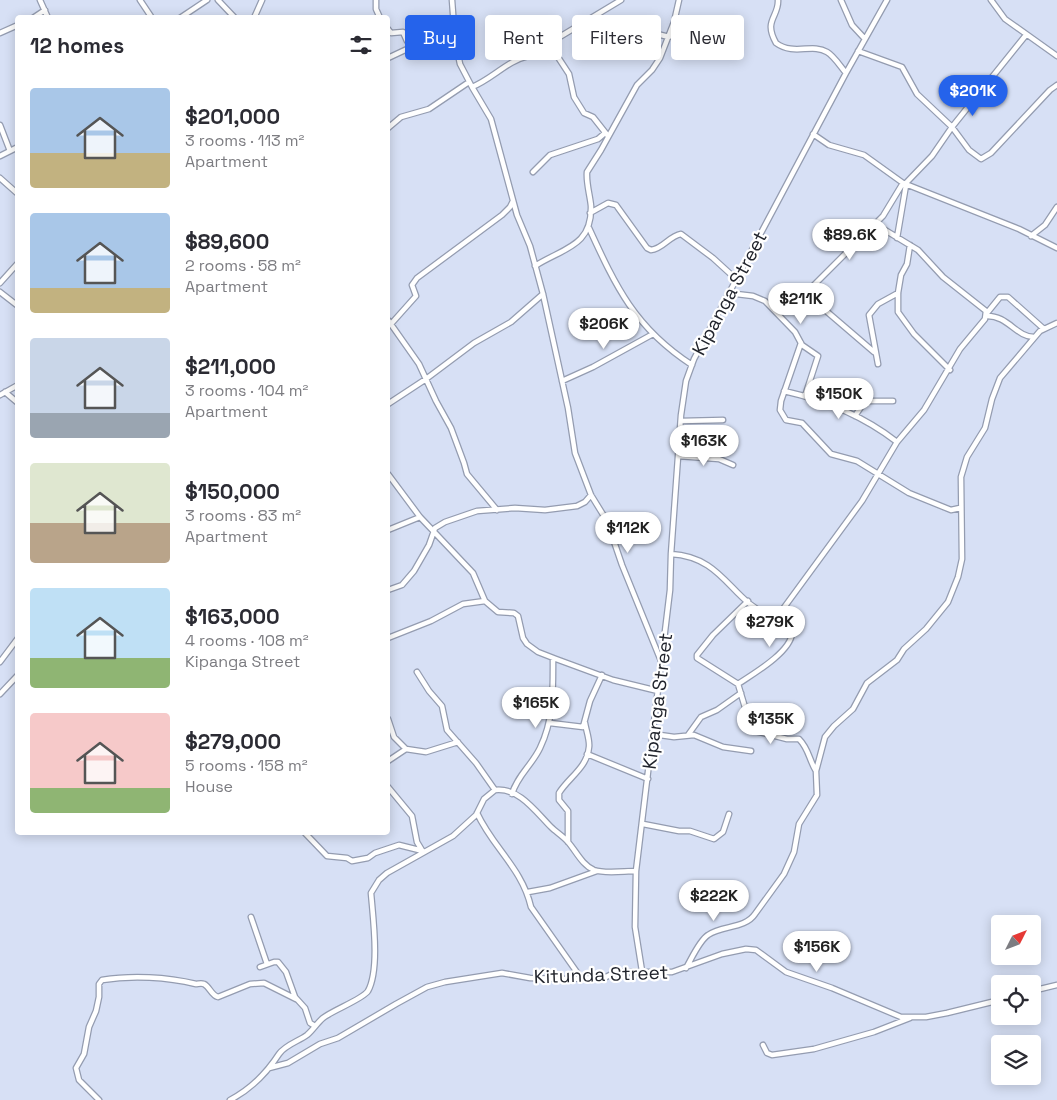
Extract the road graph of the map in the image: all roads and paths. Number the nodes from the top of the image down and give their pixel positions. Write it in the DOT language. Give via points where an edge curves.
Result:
graph roads {
  1 [pos="40,0"];
  2 [pos="140,0"];
  3 [pos="206,0"];
  4 [pos="218,0"];
  5 [pos="262,0"];
  6 [pos="376,0"];
  7 [pos="452,0"];
  8 [pos="620,0"];
  9 [pos="680,0"];
  10 [pos="778,0"];
  11 [pos="841,0"];
  12 [pos="887,0"];
  13 [pos="992,1"];
  14 [pos="45,10"];
  15 [pos="38,15"];
  16 [pos="47,15"];
  17 [pos="150,15"];
  18 [pos="184,15"];
  19 [pos="232,15"];
  20 [pos="255,15"];
  21 [pos="379,15"];
  22 [pos="453,15"];
  23 [pos="15,26"];
  24 [pos="390,31"];
  25 [pos="0,33"];
  26 [pos="562,35"];
  27 [pos="661,35"];
  28 [pos="405,36"];
  29 [pos="1026,36"];
  30 [pos="669,37"];
  31 [pos="865,39"];
  32 [pos="405,50"];
  33 [pos="858,51"];
  34 [pos="1057,56"];
  35 [pos="390,57"];
  36 [pos="459,60"];
  37 [pos="516,60"];
  38 [pos="560,60"];
  39 [pos="846,73"];
  40 [pos="470,85"];
  41 [pos="1057,86"];
  42 [pos="0,125"];
  43 [pos="390,126"];
  44 [pos="952,127"];
  45 [pos="607,134"];
  46 [pos="813,134"];
  47 [pos="15,148"];
  48 [pos="10,151"];
  49 [pos="0,156"];
  50 [pos="533,172"];
  51 [pos="0,178"];
  52 [pos="905,184"];
  53 [pos="15,191"];
  54 [pos="513,200"];
  55 [pos="1057,207"];
  56 [pos="590,213"];
  57 [pos="875,224"];
  58 [pos="588,227"];
  59 [pos="1030,236"];
  60 [pos="897,238"];
  61 [pos="910,245"];
  62 [pos="1057,248"];
  63 [pos="15,266"];
  64 [pos="535,266"];
  65 [pos="736,279"];
  66 [pos="0,283"];
  67 [pos="0,292"];
  68 [pos="728,292"];
  69 [pos="804,292"];
  70 [pos="898,293"];
  71 [pos="543,294"];
  72 [pos="15,304"];
  73 [pos="771,307"];
  74 [pos="986,315"];
  75 [pos="1057,322"];
  76 [pos="391,324"];
  77 [pos="1044,329"];
  78 [pos="653,334"];
  79 [pos="1034,337"];
  80 [pos="801,343"];
  81 [pos="874,352"];
  82 [pos="878,364"];
  83 [pos="692,365"];
  84 [pos="950,370"];
  85 [pos="426,379"];
  86 [pos="562,381"];
  87 [pos="15,386"];
  88 [pos="0,388"];
  89 [pos="784,391"];
  90 [pos="4,392"];
  91 [pos="805,396"];
  92 [pos="15,401"];
  93 [pos="893,401"];
  94 [pos="390,403"];
  95 [pos="855,416"];
  96 [pos="723,420"];
  97 [pos="681,421"];
  98 [pos="898,442"];
  99 [pos="678,456"];
  100 [pos="733,465"];
  101 [pos="876,474"];
  102 [pos="390,477"];
  103 [pos="591,495"];
  104 [pos="960,508"];
  105 [pos="497,510"];
  106 [pos="420,517"];
  107 [pos="390,529"];
  108 [pos="433,532"];
  109 [pos="671,554"];
  110 [pos="390,589"];
  111 [pos="484,601"];
  112 [pos="748,601"];
  113 [pos="782,611"];
  114 [pos="390,637"];
  115 [pos="15,642"];
  116 [pos="553,658"];
  117 [pos="0,662"];
  118 [pos="662,662"];
  119 [pos="417,672"];
  120 [pos="602,675"];
  121 [pos="15,678"];
  122 [pos="738,684"];
  123 [pos="658,691"];
  124 [pos="741,693"];
  125 [pos="0,694"];
  126 [pos="550,723"];
  127 [pos="585,723"];
  128 [pos="390,724"];
  129 [pos="653,734"];
  130 [pos="688,735"];
  131 [pos="458,742"];
  132 [pos="406,749"];
  133 [pos="750,751"];
  134 [pos="587,754"];
  135 [pos="390,760"];
  136 [pos="816,771"];
  137 [pos="648,779"];
  138 [pos="390,789"];
  139 [pos="495,790"];
  140 [pos="512,794"];
  141 [pos="478,812"];
  142 [pos="728,814"];
  143 [pos="643,824"];
  144 [pos="307,835"];
  145 [pos="568,842"];
  146 [pos="423,852"];
  147 [pos="597,870"];
  148 [pos="636,871"];
  149 [pos="528,892"];
  150 [pos="250,917"];
  151 [pos="267,964"];
  152 [pos="260,967"];
  153 [pos="686,968"];
  154 [pos="642,971"];
  155 [pos="580,978"];
  156 [pos="1057,985"];
  157 [pos="1041,989"];
  158 [pos="296,999"];
  159 [pos="991,1002"];
  160 [pos="911,1018"];
  161 [pos="315,1026"];
  162 [pos="763,1045"];
  163 [pos="269,1068"];
  164 [pos="99,1100"];
  165 [pos="230,1100"];
  1 -- 14 [label="street"];
  2 -- 17 [label="street"];
  3 -- 18 [label="street"];
  4 -- 19 [label="street"];
  5 -- 20 [label="street"];
  6 -- 21 [label="street"];
  7 -- 22 [label="street"];
  8 -- 26 [label="street"];
  9 -- 30 [label="street"];
  10 -- 39 [label="street" via="771,24 776,43 796,50 822,49"];
  11 -- 31 [label="street" via="852,25"];
  12 -- 31 [label="street, Kipanga Street"];
  13 -- 29 [label="street" via="1005,19"];
  14 -- 15 [label="street"];
  14 -- 16 [label="street"];
  23 -- 25 [label="street"];
  24 -- 28 [label="street" via="403,32"];
  27 -- 30 [label="street"];
  29 -- 34 [label="street"];
  29 -- 44 [label="street"];
  30 -- 45 [label="street" via="660,58 637,85"];
  31 -- 33 [label="street, Kipanga Street"];
  32 -- 35 [label="street"];
  33 -- 39 [label="street, Kipanga Street"];
  33 -- 44 [label="street" via="902,68 917,94"];
  36 -- 40 [label="street"];
  37 -- 40 [label="street" via="486,81"];
  38 -- 45 [label="street" via="569,74 575,99 584,113 593,117"];
  39 -- 46 [label="street, Kipanga Street"];
  40 -- 43 [label="street" via="428,109 401,117"];
  40 -- 54 [label="street" via="491,119"];
  41 -- 44 [label="street" via="983,159 964,145"];
  42 -- 48 [label="street"];
  44 -- 52 [label="street" via="932,156"];
  45 -- 50 [label="street" via="550,155"];
  45 -- 56 [label="street" via="586,173"];
  46 -- 52 [label="street" via="829,146 864,155"];
  46 -- 65 [label="street, Kipanga Street"];
  47 -- 48 [label="street"];
  48 -- 49 [label="street"];
  51 -- 53 [label="street"];
  52 -- 57 [label="street"];
  52 -- 59 [label="street"];
  52 -- 60 [label="street"];
  54 -- 64 [label="street"];
  54 -- 76 [label="street" via="502,215 417,278 412,285 416,296"];
  55 -- 59 [label="street" via="1045,225"];
  56 -- 58 [label="street"];
  56 -- 65 [label="street" via="608,203 616,205 651,250 681,234"];
  57 -- 60 [label="street"];
  57 -- 69 [label="street"];
  58 -- 64 [label="street" via="580,241"];
  58 -- 78 [label="street" via="626,303"];
  59 -- 62 [label="street"];
  60 -- 61 [label="street"];
  61 -- 70 [label="street"];
  61 -- 74 [label="street" via="943,277 986,309"];
  63 -- 66 [label="street"];
  64 -- 71 [label="street"];
  65 -- 68 [label="street, Kipanga Street"];
  67 -- 72 [label="street"];
  68 -- 73 [label="street" via="759,298"];
  68 -- 83 [label="street, Kipanga Street"];
  69 -- 73 [label="street"];
  69 -- 81 [label="street"];
  70 -- 81 [label="street" via="878,304 869,315"];
  70 -- 84 [label="street" via="899,317"];
  71 -- 85 [label="street" via="511,322 474,343"];
  71 -- 86 [label="street"];
  73 -- 80 [label="street"];
  74 -- 77 [label="street" via="1000,298 1008,297"];
  74 -- 79 [label="street" via="997,316 1026,336"];
  74 -- 84 [label="street" via="960,349"];
  75 -- 77 [label="street"];
  76 -- 85 [label="street"];
  77 -- 79 [label="street"];
  78 -- 83 [label="street" via="671,352"];
  78 -- 86 [label="street"];
  79 -- 104 [label="street" via="996,387 985,428 967,457 962,472"];
  80 -- 89 [label="street"];
  80 -- 91 [label="street" via="819,358"];
  81 -- 82 [label="street"];
  83 -- 97 [label="street, Kipanga Street" via="686,381"];
  84 -- 98 [label="street"];
  85 -- 94 [label="street"];
  85 -- 105 [label="street" via="451,428 467,474"];
  86 -- 103 [label="street" via="576,453"];
  87 -- 90 [label="street"];
  88 -- 90 [label="street"];
  89 -- 91 [label="street"];
  89 -- 101 [label="street" via="780,410 786,420 802,423 831,454 857,460"];
  90 -- 92 [label="street"];
  91 -- 95 [label="street"];
  93 -- 95 [label="street" via="865,401"];
  95 -- 98 [label="street"];
  96 -- 97 [label="street"];
  97 -- 99 [label="street, Kipanga Street"];
  98 -- 101 [label="street"];
  99 -- 100 [label="street" via="719,459"];
  99 -- 109 [label="street, Kipanga Street"];
  101 -- 104 [label="street" via="913,496 952,510"];
  101 -- 113 [label="street" via="862,500"];
  102 -- 106 [label="street"];
  103 -- 105 [label="street" via="577,506"];
  103 -- 118 [label="street" via="607,522"];
  104 -- 136 [label="street" via="962,554 958,577 948,602 897,660 866,684 853,709 825,737"];
  105 -- 108 [label="street" via="456,516"];
  106 -- 107 [label="street"];
  106 -- 108 [label="street"];
  108 -- 110 [label="street" via="414,571 399,587"];
  108 -- 111 [label="street" via="473,573"];
  109 -- 112 [label="street" via="714,568"];
  109 -- 118 [label="street, Kipanga Street"];
  111 -- 114 [label="street" via="463,604"];
  111 -- 116 [label="street" via="498,612 517,614 525,641 538,652"];
  112 -- 113 [label="street" via="772,616"];
  112 -- 122 [label="street" via="697,655"];
  113 -- 122 [label="street" via="781,619 792,633 792,638 772,660"];
  115 -- 117 [label="street"];
  116 -- 120 [label="street"];
  116 -- 126 [label="street"];
  118 -- 123 [label="street, Kipanga Street"];
  119 -- 131 [label="street" via="442,706 445,726"];
  120 -- 123 [label="street"];
  120 -- 127 [label="street" via="590,700"];
  121 -- 125 [label="street"];
  122 -- 124 [label="street"];
  123 -- 129 [label="street, Kipanga Street"];
  124 -- 130 [label="street" via="701,717"];
  124 -- 136 [label="street" via="755,731 799,739 807,748"];
  126 -- 127 [label="street" via="581,728"];
  126 -- 140 [label="street" via="540,747 515,783"];
  127 -- 134 [label="street" via="590,744"];
  128 -- 132 [label="street" via="395,738"];
  129 -- 130 [label="street"];
  129 -- 137 [label="street, Kipanga Street"];
  130 -- 133 [label="street" via="723,747"];
  131 -- 132 [label="street" via="426,752"];
  131 -- 139 [label="street"];
  132 -- 135 [label="street"];
  134 -- 137 [label="street"];
  134 -- 145 [label="street" via="578,772 559,793 559,800 568,811"];
  136 -- 153 [label="street" via="816,795 799,824 794,852 784,874 751,919 707,936"];
  137 -- 143 [label="street, Kipanga Street"];
  138 -- 146 [label="street" via="412,816 417,842"];
  139 -- 140 [label="street"];
  139 -- 141 [label="street" via="484,799"];
  140 -- 145 [label="street" via="531,805"];
  141 -- 146 [label="street" via="453,836"];
  141 -- 149 [label="street" via="487,832 516,869"];
  142 -- 143 [label="street" via="723,832 714,838"];
  143 -- 148 [label="street, Kipanga Street"];
  144 -- 146 [label="street" via="327,856 352,861 398,845"];
  145 -- 147 [label="street" via="582,860"];
  146 -- 161 [label="street" via="379,880 371,893 375,954 368,992 334,1010"];
  147 -- 148 [label="street"];
  147 -- 149 [label="street" via="550,888"];
  148 -- 154 [label="street, Kipanga Street" via="635,927"];
  149 -- 155 [label="street" via="531,907"];
  150 -- 151 [label="street"];
  151 -- 152 [label="street"];
  151 -- 158 [label="street" via="278,962 286,972"];
  153 -- 154 [label="street, Kitunda Street" via="672,972"];
  153 -- 160 [label="street, Kitunda Street" via="722,954 753,949 786,972 890,1014"];
  154 -- 155 [label="street, Kitunda Street" via="615,972 604,978"];
  155 -- 163 [label="street, Kitunda Street" via="530,978 502,973 438,984 288,1063"];
  156 -- 157 [label="street"];
  158 -- 161 [label="street"];
  158 -- 164 [label="street" via="264,982 218,997 204,984 169,978 102,980 84,1054 76,1068 79,1080"];
  159 -- 160 [label="street, Kitunda Street"];
  160 -- 162 [label="street" via="814,1049 772,1055 765,1051"];
  161 -- 163 [label="street" via="279,1054"];
  163 -- 165 [label="street" via="255,1084"];
}
